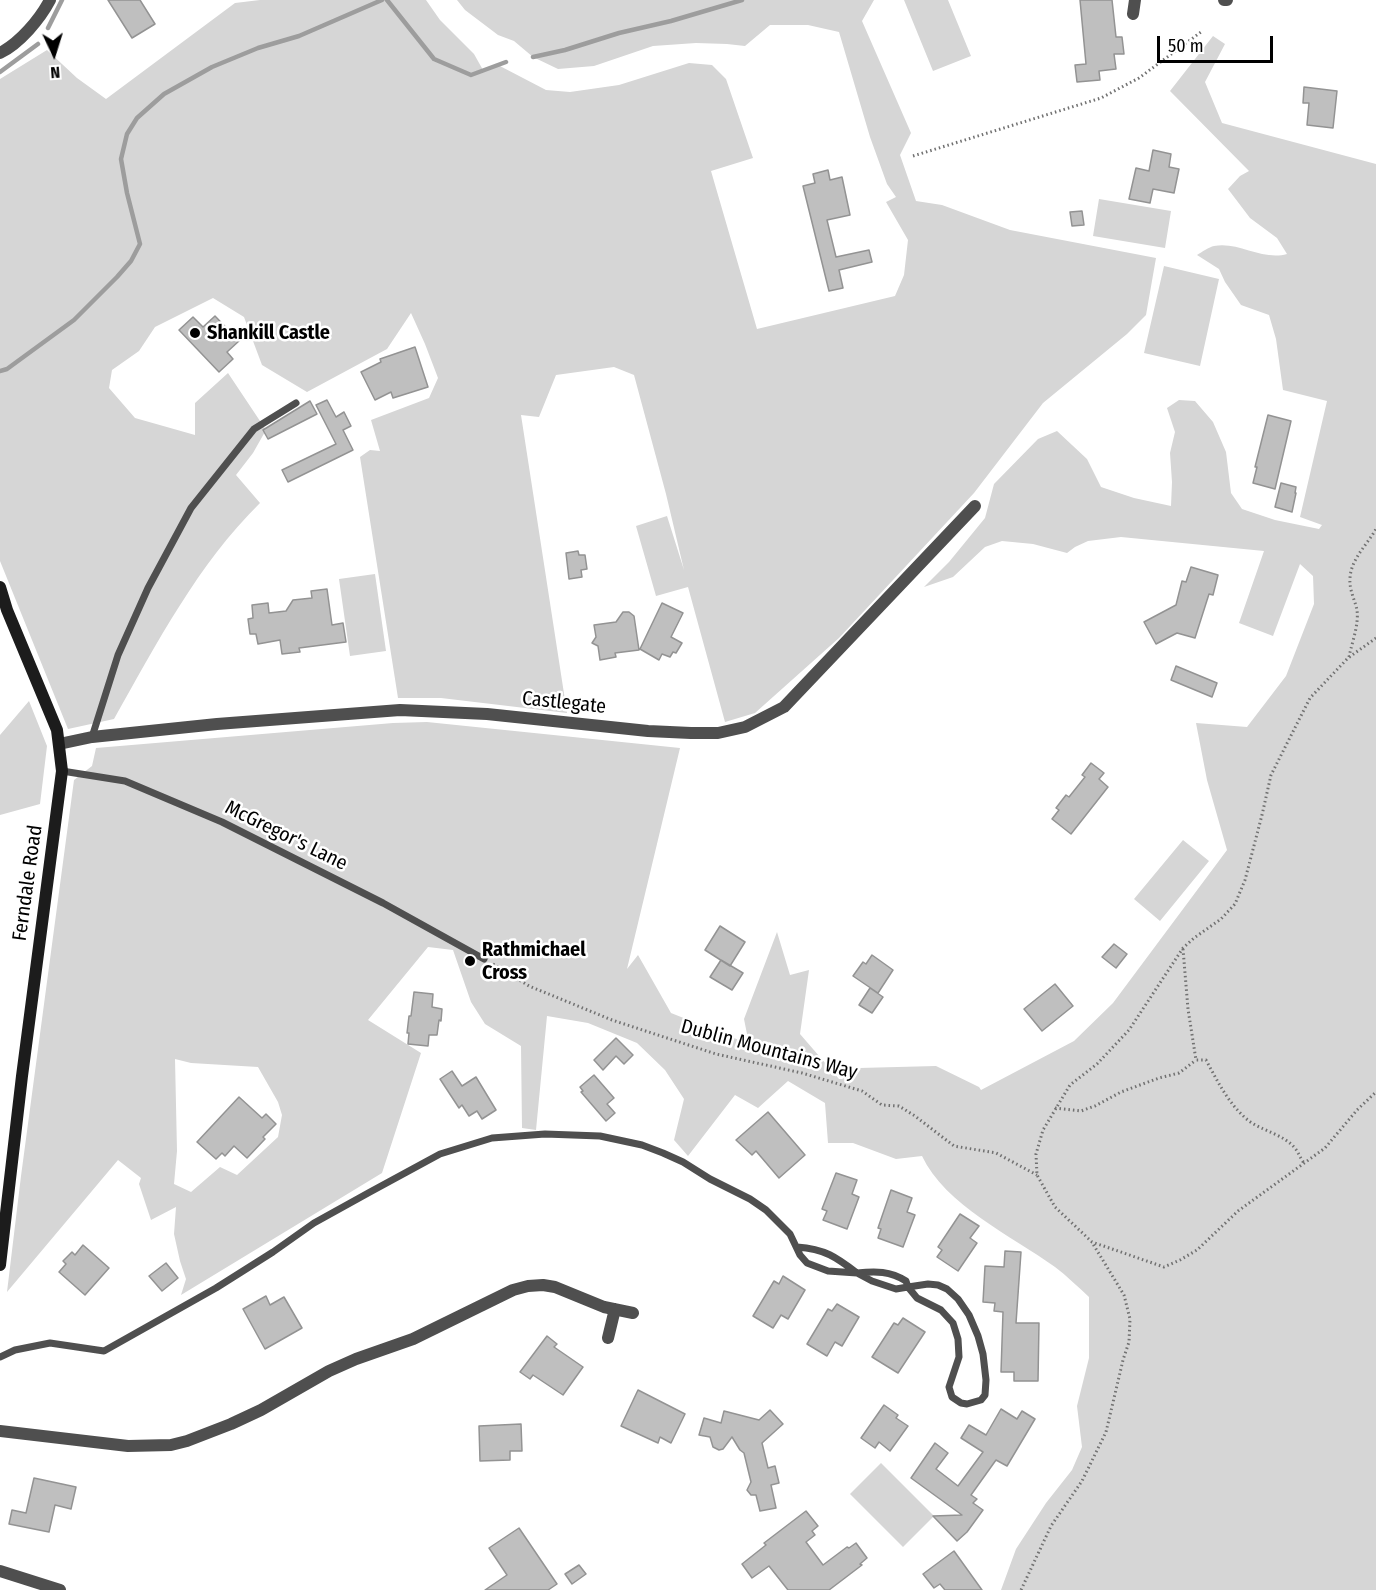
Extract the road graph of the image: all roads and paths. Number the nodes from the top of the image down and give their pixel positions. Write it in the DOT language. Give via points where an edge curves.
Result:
graph roads {
  1 [pos="50,0"];
  2 [pos="1135,0"];
  3 [pos="1133,14"];
  4 [pos="1201,32"];
  5 [pos="0,53"];
  6 [pos="913,156"];
  7 [pos="296,403"];
  8 [pos="975,506"];
  9 [pos="1376,529"];
  10 [pos="0,587"];
  11 [pos="1376,638"];
  12 [pos="1348,658"];
  13 [pos="92,737"];
  14 [pos="60,744"];
  15 [pos="62,771"];
  16 [pos="1183,948"];
  17 [pos="483,959"];
  18 [pos="1196,1060"];
  19 [pos="1376,1092"];
  20 [pos="1055,1108"];
  21 [pos="1304,1163"];
  22 [pos="1036,1175"];
  23 [pos="1092,1242"];
  24 [pos="797,1247"];
  25 [pos="0,1265"];
  26 [pos="857,1273"];
  27 [pos="908,1287"];
  28 [pos="615,1309"];
  29 [pos="633,1312"];
  30 [pos="608,1338"];
  31 [pos="0,1357"];
  32 [pos="0,1431"];
  33 [pos="0,1570"];
  34 [pos="60,1590"];
  35 [pos="1021,1590"];
  1 -- 5 [label="street" via="27,31"];
  2 -- 3 [label="street"];
  4 -- 6 [label="path" via="1139,78 1101,98"];
  7 -- 13 [label="lane" via="255,429 191,508 118,655"];
  8 -- 13 [label="street, Castlegate" via="784,707 745,727 718,733 648,731 487,714 400,710"];
  9 -- 12 [label="path" via="1355,560 1350,578 1357,611"];
  10 -- 14 [label="street, Ferndale Road"];
  11 -- 12 [label="path"];
  12 -- 16 [label="path" via="1310,698 1271,775 1245,880 1235,904"];
  13 -- 14 [label="street, Castlegate"];
  14 -- 15 [label="street, Ferndale Road"];
  15 -- 17 [label="lane, McGregor's Lane" via="125,781 222,822 384,903"];
  15 -- 25 [label="street, Ferndale Road"];
  16 -- 18 [label="path"];
  16 -- 20 [label="path" via="1129,1030 1097,1064 1070,1085"];
  17 -- 22 [label="path, Dublin Mountains Way" via="529,986 612,1020 716,1054 862,1091 882,1105 899,1106 954,1146 996,1153"];
  18 -- 20 [label="path" via="1179,1073 1121,1092 1081,1111"];
  18 -- 21 [label="path" via="1206,1060 1228,1100 1248,1120 1293,1146"];
  19 -- 21 [label="path" via="1324,1148"];
  20 -- 22 [label="path" via="1036,1154"];
  21 -- 23 [label="path" via="1238,1211 1197,1250 1164,1267"];
  22 -- 23 [label="path" via="1055,1207"];
  23 -- 35 [label="path" via="1124,1295 1130,1319 1129,1342 1106,1432 1082,1481 1051,1526"];
  24 -- 26 [label="lane" via="830,1254"];
  24 -- 26 [label="lane" via="807,1263 828,1271"];
  24 -- 31 [label="lane" via="780,1223 750,1199 653,1149 600,1136 545,1134 492,1138 440,1154 379,1187 216,1288 104,1351 50,1343"];
  26 -- 27 [label="lane" via="896,1289"];
  26 -- 27 [label="lane" via="897,1275"];
  27 -- 27 [label="lane" via="928,1284 947,1289 969,1315 983,1354 985,1395 981,1400 967,1404 952,1397 949,1387 959,1357 953,1323"];
  28 -- 29 [label="street"];
  28 -- 30 [label="street"];
  28 -- 32 [label="street" via="555,1287 513,1290 413,1339 330,1371 231,1424 171,1445 128,1446"];
  33 -- 34 [label="street"];
}
